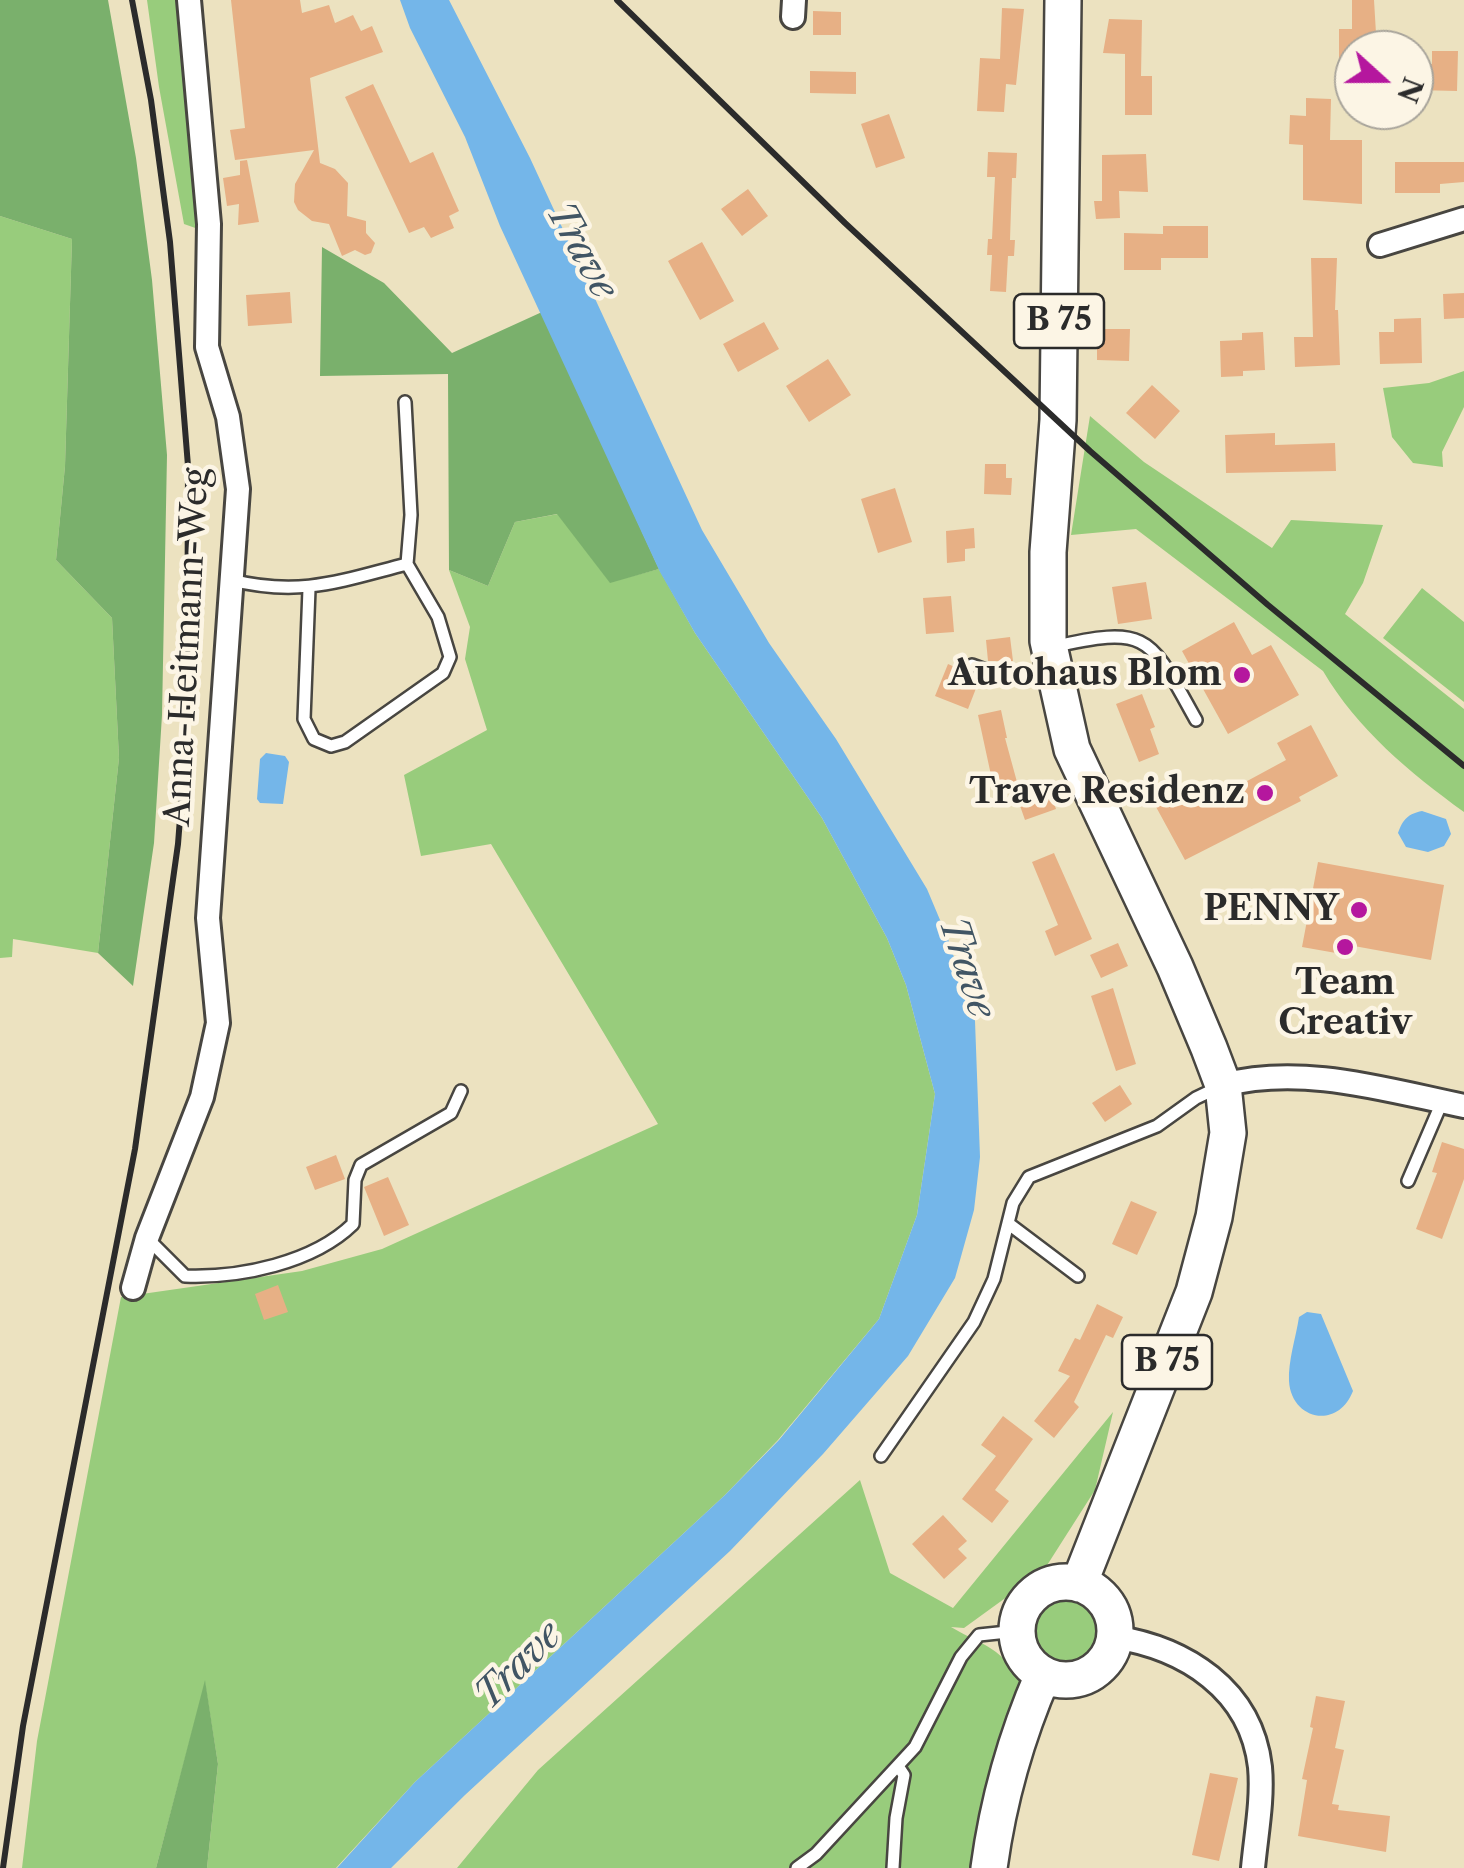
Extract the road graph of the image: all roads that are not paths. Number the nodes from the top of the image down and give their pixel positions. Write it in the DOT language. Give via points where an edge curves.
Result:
graph roads {
  1 [pos="190,0"];
  2 [pos="1063,0"];
  3 [pos="1464,220"];
  4 [pos="1380,245"];
  5 [pos="406,402"];
  6 [pos="408,564"];
  7 [pos="231,580"];
  8 [pos="308,589"];
  9 [pos="1052,662"];
  10 [pos="972,665"];
  11 [pos="1196,720"];
  12 [pos="1223,1085"];
  13 [pos="461,1092"];
  14 [pos="1453,1104"];
  15 [pos="1408,1181"];
  16 [pos="1009,1224"];
  17 [pos="146,1238"];
  18 [pos="1078,1276"];
  19 [pos="133,1288"];
  20 [pos="881,1456"];
  21 [pos="1079,1584"];
  22 [pos="1017,1630"];
  23 [pos="1114,1637"];
  24 [pos="1042,1675"];
  25 [pos="898,1766"];
  26 [pos="797,1868"];
  27 [pos="893,1868"];
  28 [pos="989,1868"];
  29 [pos="1253,1868"];
  1 -- 7 [label="street, Anna-Heitmann-Weg" via="210,224 207,347 228,418 238,489"];
  2 -- 9 [label="main road, B 75" via="1058,420 1048,552"];
  3 -- 4 [label="street"];
  5 -- 6 [label="lane"];
  6 -- 8 [label="lane"];
  6 -- 8 [label="lane" via="438,617 450,657 443,672 331,746 314,738 304,718"];
  7 -- 8 [label="lane"];
  7 -- 17 [label="street, Anna-Heitmann-Weg" via="208,918 218,1023 202,1096"];
  9 -- 10 [label="lane" via="1026,679"];
  9 -- 11 [label="lane" via="1105,636 1131,636 1165,664"];
  9 -- 12 [label="main road, B 75" via="1072,749"];
  12 -- 14 [label="street" via="1309,1078"];
  12 -- 16 [label="lane" via="1157,1126 1029,1177"];
  12 -- 21 [label="main road, B 75" via="1228,1133 1194,1292"];
  13 -- 17 [label="lane" via="451,1113 361,1164 353,1224 289,1261 185,1276"];
  14 -- 15 [label="lane"];
  16 -- 18 [label="lane"];
  16 -- 20 [label="lane" via="974,1322"];
  17 -- 19 [label="street, Anna-Heitmann-Weg"];
  21 -- 22 [label="main road" via="1038,1590 1024,1605"];
  21 -- 23 [label="main road" via="1106,1603"];
  22 -- 24 [label="main road" via="1022,1654"];
  22 -- 25 [label="lane" via="980,1635"];
  23 -- 24 [label="main road" via="1106,1659 1088,1674 1070,1680"];
  23 -- 29 [label="street" via="1189,1660 1241,1716 1260,1770"];
  24 -- 28 [label="main road" via="1011,1759"];
  25 -- 26 [label="lane"];
  25 -- 27 [label="lane" via="904,1775"];
}
